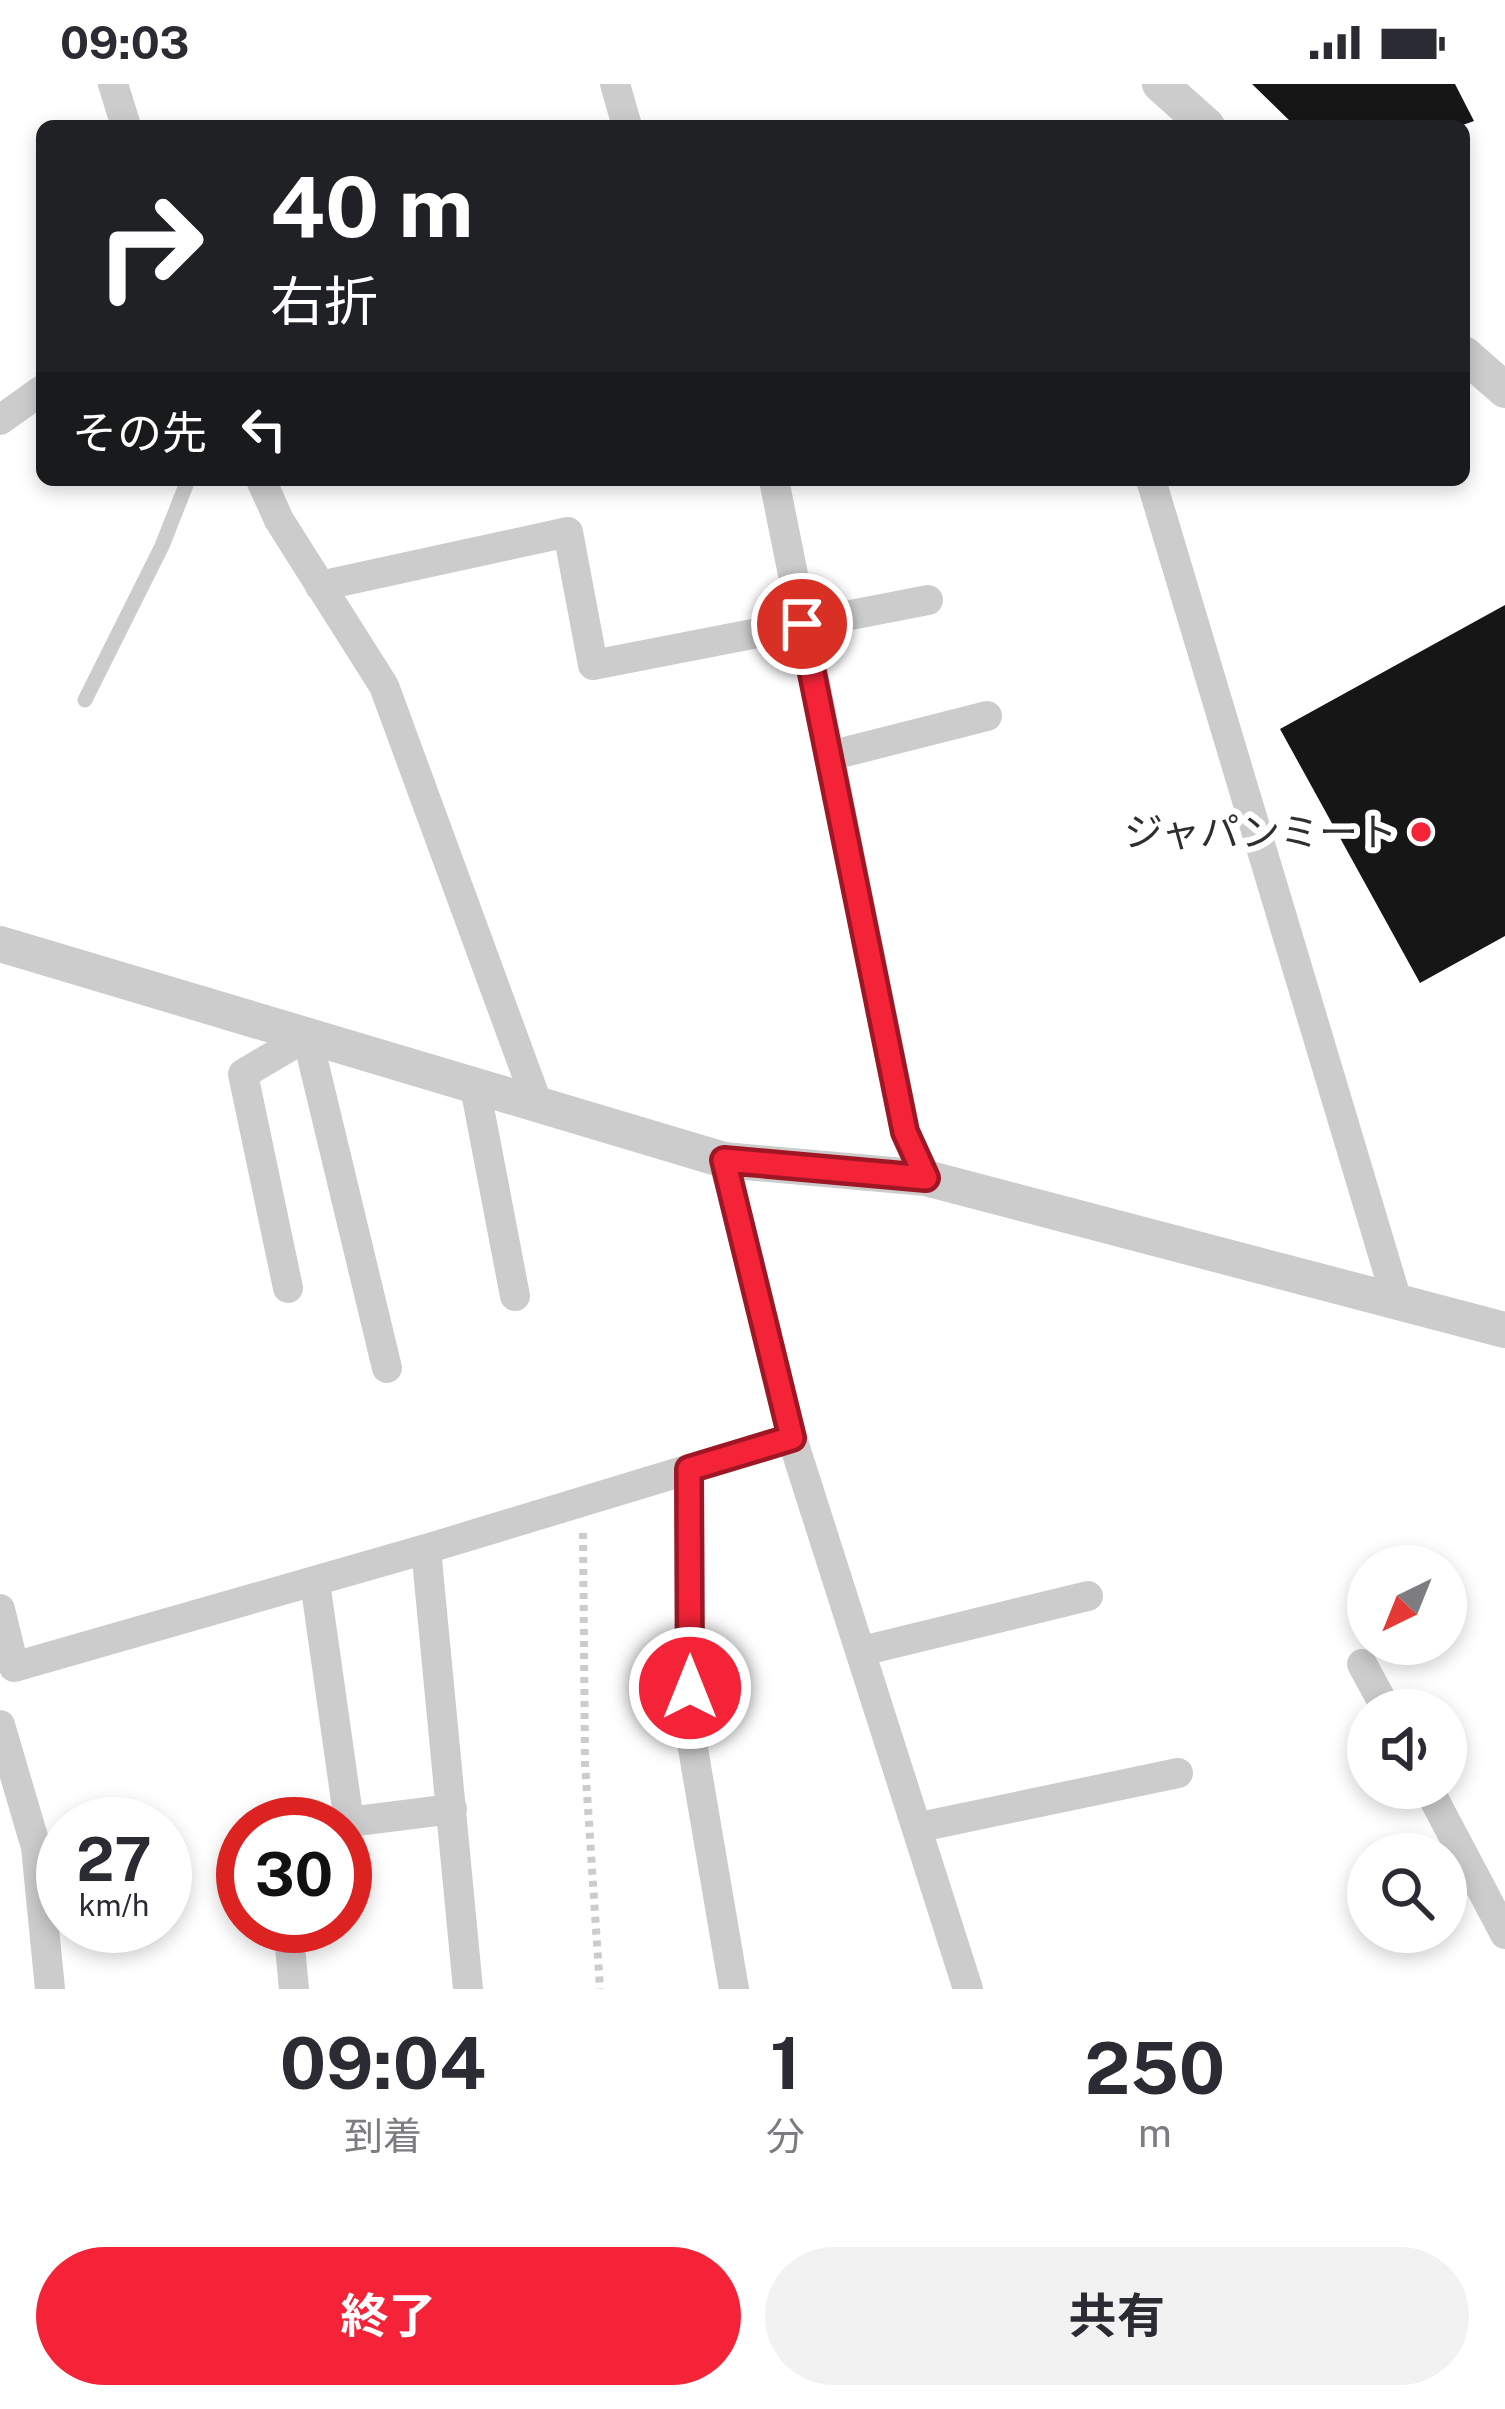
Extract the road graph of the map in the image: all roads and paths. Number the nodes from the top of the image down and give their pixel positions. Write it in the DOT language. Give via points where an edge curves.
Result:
graph roads {
  1 [pos="113,84"];
  2 [pos="615,84"];
  3 [pos="1160,84"];
  4 [pos="124,120"];
  5 [pos="625,120"];
  6 [pos="1200,120"];
  7 [pos="1470,362"];
  8 [pos="1505,390"];
  9 [pos="36,394"];
  10 [pos="0,420"];
  11 [pos="186,486"];
  12 [pos="265,486"];
  13 [pos="775,486"];
  14 [pos="1153,486"];
  15 [pos="320,586"];
  16 [pos="928,600"];
  17 [pos="802,624"];
  18 [pos="85,700"];
  19 [pos="986,716"];
  20 [pos="829,756"];
  21 [pos="0,944"];
  22 [pos="307,1036"];
  23 [pos="476,1087"];
  24 [pos="538,1106"];
  25 [pos="724,1160"];
  26 [pos="926,1178"];
  27 [pos="288,1288"];
  28 [pos="515,1296"];
  29 [pos="1397,1301"];
  30 [pos="1505,1330"];
  31 [pos="387,1368"];
  32 [pos="792,1438"];
  33 [pos="689,1469"];
  34 [pos="583,1502"];
  35 [pos="426,1549"];
  36 [pos="315,1582"];
  37 [pos="1088,1596"];
  38 [pos="0,1609"];
  39 [pos="862,1651"];
  40 [pos="7,1670"];
  41 [pos="0,1725"];
  42 [pos="1178,1773"];
  43 [pos="452,1809"];
  44 [pos="1439,1809"];
  45 [pos="920,1827"];
  46 [pos="1505,1934"];
  47 [pos="291,1953"];
  48 [pos="50,1989"];
  49 [pos="294,1989"];
  50 [pos="468,1989"];
  51 [pos="600,1989"];
  52 [pos="734,1989"];
  53 [pos="968,1989"];
  1 -- 4 [label="street"];
  2 -- 5 [label="street"];
  3 -- 6 [label="street"];
  7 -- 8 [label="street"];
  9 -- 10 [label="street"];
  11 -- 18 [label="lane"];
  12 -- 15 [label="street"];
  13 -- 17 [label="street"];
  14 -- 29 [label="street"];
  15 -- 17 [label="street" via="568,532 593,665"];
  15 -- 24 [label="street" via="384,686"];
  16 -- 17 [label="street"];
  17 -- 20 [label="street"];
  19 -- 20 [label="street"];
  20 -- 26 [label="street" via="905,1132"];
  21 -- 22 [label="street"];
  22 -- 23 [label="street"];
  22 -- 27 [label="street" via="243,1074"];
  22 -- 31 [label="street"];
  23 -- 24 [label="street"];
  23 -- 28 [label="street"];
  24 -- 25 [label="street"];
  25 -- 26 [label="street"];
  25 -- 32 [label="street"];
  26 -- 29 [label="street"];
  29 -- 30 [label="street"];
  32 -- 33 [label="street"];
  32 -- 39 [label="street"];
  33 -- 34 [label="street"];
  33 -- 52 [label="street" via="690,1731"];
  34 -- 35 [label="street"];
  34 -- 51 [label="path" via="586,1763"];
  35 -- 36 [label="street"];
  35 -- 43 [label="street"];
  36 -- 40 [label="street"];
  36 -- 43 [label="street" via="349,1822"];
  37 -- 39 [label="street"];
  38 -- 40 [label="street"];
  39 -- 45 [label="street"];
  41 -- 48 [label="street" via="36,1846"];
  42 -- 45 [label="street"];
  43 -- 50 [label="street"];
  44 -- 46 [label="street"];
  45 -- 53 [label="street"];
  47 -- 49 [label="street"];
}
